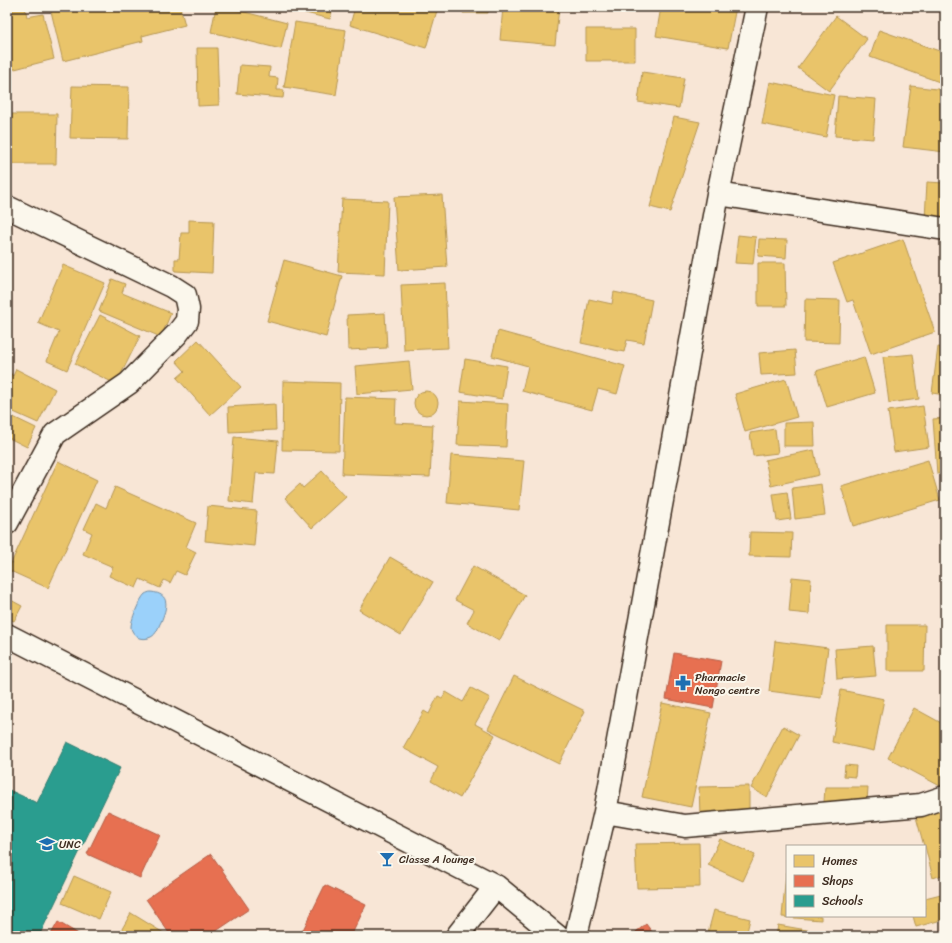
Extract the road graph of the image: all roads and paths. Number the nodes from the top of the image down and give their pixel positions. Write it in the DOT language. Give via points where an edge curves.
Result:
graph roads {
  1 [pos="757,7"];
  2 [pos="718,194"];
  3 [pos="7,207"];
  4 [pos="945,229"];
  5 [pos="7,524"];
  6 [pos="7,635"];
  7 [pos="945,797"];
  8 [pos="605,812"];
  9 [pos="496,886"];
  10 [pos="457,936"];
  11 [pos="557,936"];
  12 [pos="576,936"];
  1 -- 2 [label="street"];
  2 -- 4 [label="street"];
  2 -- 8 [label="street"];
  3 -- 5 [label="street" via="171,286 185,295 188,309 187,321 177,334 129,383 55,434"];
  6 -- 9 [label="street"];
  7 -- 8 [label="street" via="921,805 685,826"];
  8 -- 12 [label="street"];
  9 -- 10 [label="street"];
  9 -- 11 [label="street"];
}
